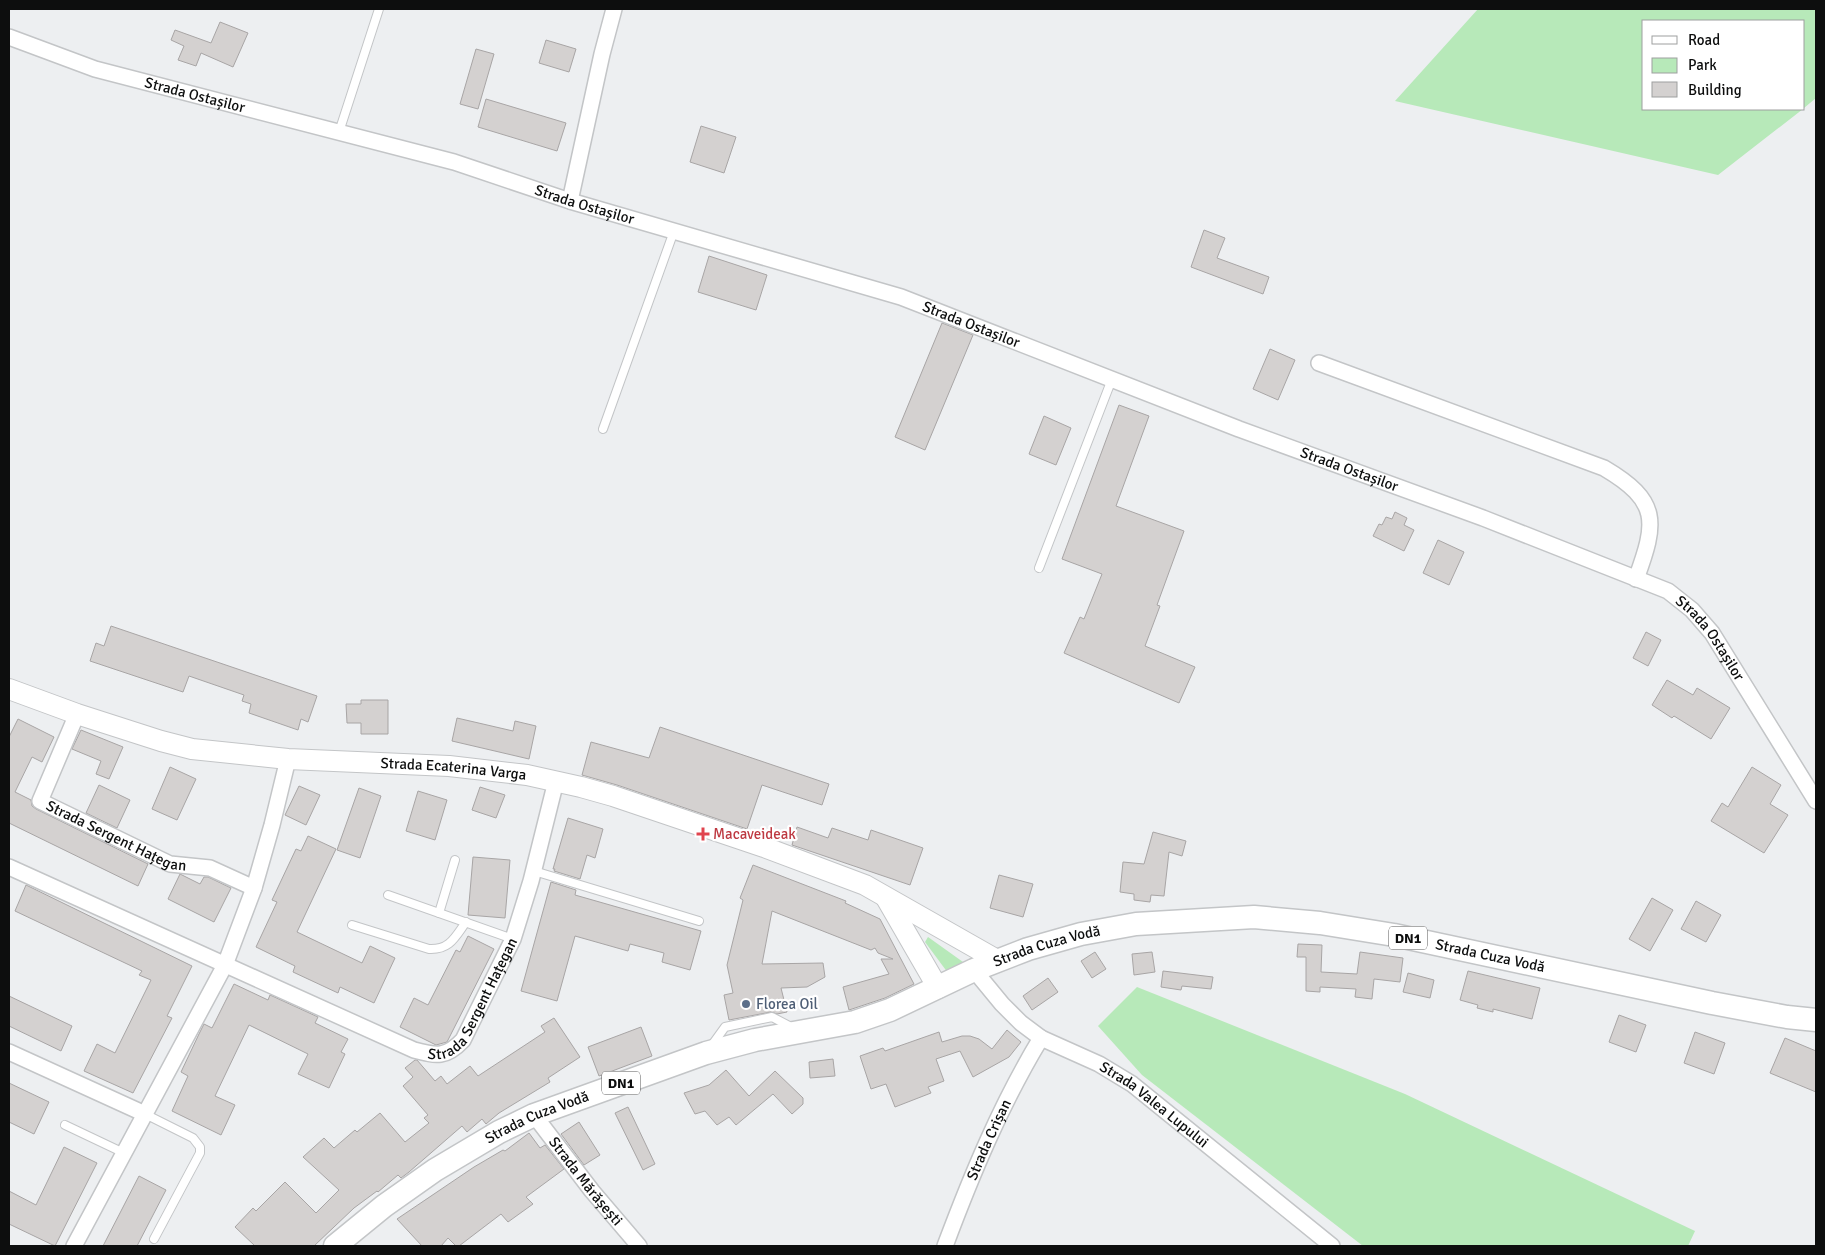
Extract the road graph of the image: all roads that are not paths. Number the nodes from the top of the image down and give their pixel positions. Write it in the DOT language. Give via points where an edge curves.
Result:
graph roads {
  1 [pos="379,9"];
  2 [pos="614,9"];
  3 [pos="9,37"];
  4 [pos="339,132"];
  5 [pos="570,201"];
  6 [pos="674,232"];
  7 [pos="1319,364"];
  8 [pos="1112,379"];
  9 [pos="603,429"];
  10 [pos="1039,568"];
  11 [pos="1636,579"];
  12 [pos="9,689"];
  13 [pos="77,714"];
  14 [pos="288,759"];
  15 [pos="556,781"];
  16 [pos="1816,801"];
  17 [pos="455,860"];
  18 [pos="9,867"];
  19 [pos="534,871"];
  20 [pos="254,888"];
  21 [pos="388,895"];
  22 [pos="886,898"];
  23 [pos="439,913"];
  24 [pos="699,921"];
  25 [pos="466,922"];
  26 [pos="352,925"];
  27 [pos="513,939"];
  28 [pos="997,960"];
  29 [pos="225,965"];
  30 [pos="974,970"];
  31 [pos="938,988"];
  32 [pos="1816,1020"];
  33 [pos="1041,1038"];
  34 [pos="9,1052"];
  35 [pos="144,1114"];
  36 [pos="534,1115"];
  37 [pos="65,1125"];
  38 [pos="124,1153"];
  39 [pos="154,1239"];
  40 [pos="74,1246"];
  41 [pos="335,1246"];
  42 [pos="639,1246"];
  43 [pos="945,1246"];
  44 [pos="1332,1246"];
  1 -- 4 [label="lane"];
  2 -- 5 [label="street"];
  3 -- 4 [label="street, Strada Ostașilor" via="95,69"];
  4 -- 5 [label="street, Strada Ostașilor" via="454,162"];
  5 -- 6 [label="street, Strada Ostașilor"];
  6 -- 8 [label="street, Strada Ostașilor" via="901,297"];
  6 -- 9 [label="lane"];
  7 -- 11 [label="street" via="1604,468 1624,480 1640,496 1649,512 1651,532"];
  8 -- 10 [label="lane"];
  8 -- 11 [label="street, Strada Ostașilor"];
  11 -- 16 [label="street, Strada Ostașilor" via="1668,591 1692,610 1712,634"];
  12 -- 13 [label="main road, Strada Ecaterina Varga"];
  13 -- 14 [label="main road, Strada Ecaterina Varga" via="192,749"];
  13 -- 20 [label="street, Strada Sergent Hațegan" via="40,800 170,864 210,868"];
  14 -- 15 [label="main road, Strada Ecaterina Varga" via="449,766"];
  14 -- 20 [label="street"];
  15 -- 19 [label="street, Strada Sergent Hațegan"];
  15 -- 22 [label="main road, Strada Ecaterina Varga" via="613,796 764,847 865,885"];
  17 -- 23 [label="lane"];
  18 -- 29 [label="street, Strada Sergent Hațegan"];
  19 -- 24 [label="lane"];
  19 -- 27 [label="street, Strada Sergent Hațegan"];
  20 -- 29 [label="street"];
  21 -- 23 [label="lane"];
  22 -- 28 [label="main road, Strada Ecaterina Varga"];
  22 -- 31 [label="main road, Strada Ecaterina Varga"];
  23 -- 25 [label="lane"];
  25 -- 26 [label="lane" via="447,947 438,950"];
  25 -- 27 [label="lane"];
  27 -- 29 [label="street, Strada Sergent Hațegan" via="463,1040 453,1050 436,1056 414,1050"];
  28 -- 30 [label="main road, Strada Cuza Vodă / DN1"];
  28 -- 32 [label="main road, Strada Cuza Vodă / DN1" via="1081,934 1136,924 1254,917 1394,935 1712,1003"];
  29 -- 35 [label="street"];
  30 -- 31 [label="main road, Strada Cuza Vodă / DN1"];
  30 -- 33 [label="street, Strada Valea Lupului" via="1002,1004"];
  31 -- 36 [label="main road, Strada Cuza Vodă / DN1" via="864,1019 706,1053"];
  33 -- 43 [label="street, Strada Crișan" via="1002,1109"];
  33 -- 44 [label="street, Strada Valea Lupului" via="1099,1064 1132,1084"];
  34 -- 35 [label="street"];
  35 -- 38 [label="street"];
  35 -- 39 [label="lane" via="193,1138 200,1147 200,1153"];
  36 -- 41 [label="main road, Strada Cuza Vodă / DN1" via="434,1170"];
  36 -- 42 [label="street, Strada Mărășești"];
  37 -- 38 [label="lane"];
  38 -- 40 [label="street"];
}
